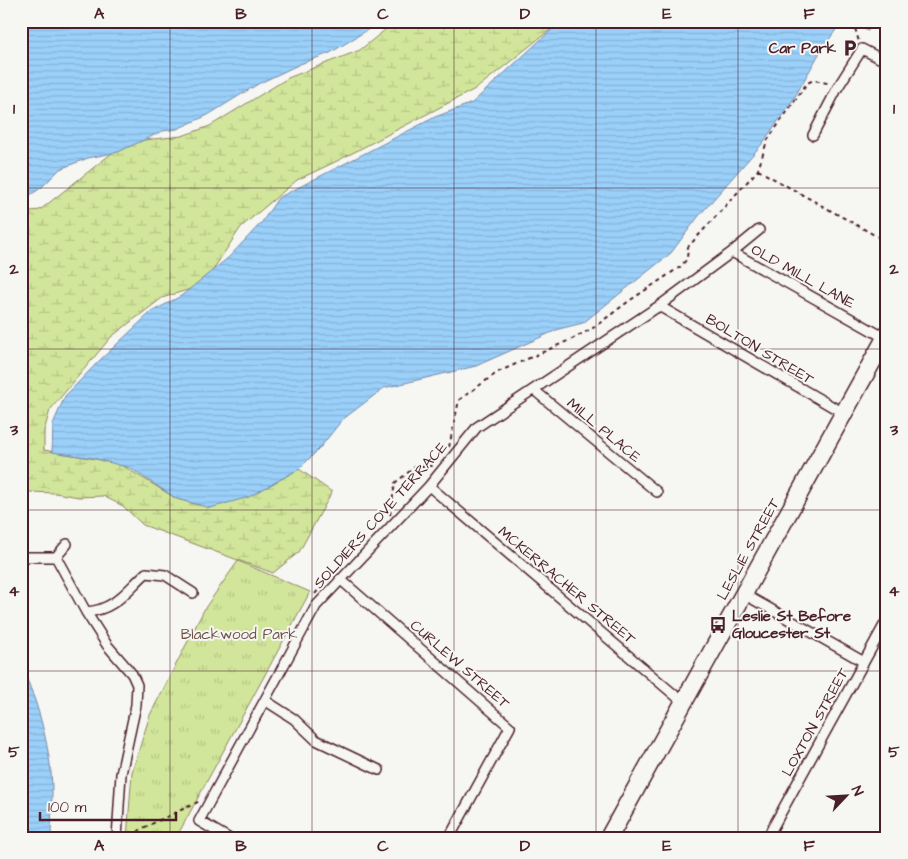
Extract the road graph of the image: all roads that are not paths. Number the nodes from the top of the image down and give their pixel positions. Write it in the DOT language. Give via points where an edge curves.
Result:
graph roads {
  1 [pos="887,62"];
  2 [pos="813,136"];
  3 [pos="759,230"];
  4 [pos="732,252"];
  5 [pos="660,306"];
  6 [pos="887,327"];
  7 [pos="885,339"];
  8 [pos="534,390"];
  9 [pos="843,413"];
  10 [pos="429,486"];
  11 [pos="657,492"];
  12 [pos="67,544"];
  13 [pos="56,556"];
  14 [pos="21,557"];
  15 [pos="340,579"];
  16 [pos="193,593"];
  17 [pos="743,594"];
  18 [pos="86,612"];
  19 [pos="887,620"];
  20 [pos="864,662"];
  21 [pos="266,701"];
  22 [pos="683,703"];
  23 [pos="379,770"];
  24 [pos="117,838"];
  25 [pos="228,838"];
  26 [pos="449,838"];
  27 [pos="604,838"];
  28 [pos="613,838"];
  29 [pos="767,838"];
  1 -- 2 [label="street" via="862,48"];
  3 -- 4 [label="street, SOLDIERS COVE TERRACE"];
  4 -- 5 [label="street, SOLDIERS COVE TERRACE"];
  4 -- 7 [label="street, OLD MILL LANE"];
  5 -- 8 [label="street, SOLDIERS COVE TERRACE"];
  5 -- 9 [label="street, BOLTON STREET"];
  6 -- 7 [label="street, LESLIE STREET"];
  7 -- 9 [label="street, LESLIE STREET"];
  8 -- 10 [label="street, SOLDIERS COVE TERRACE" via="477,427"];
  8 -- 11 [label="street, MILL PLACE"];
  9 -- 17 [label="street, LESLIE STREET"];
  10 -- 15 [label="street, SOLDIERS COVE TERRACE"];
  10 -- 22 [label="street, MCKERRACHER STREET"];
  12 -- 13 [label="street"];
  13 -- 14 [label="street"];
  13 -- 18 [label="street"];
  15 -- 21 [label="street, SOLDIERS COVE TERRACE" via="316,606"];
  15 -- 26 [label="street, CURLEW STREET" via="510,727"];
  16 -- 18 [label="street" via="165,575 146,573 114,604 100,611"];
  17 -- 20 [label="street"];
  17 -- 22 [label="street, LESLIE STREET"];
  18 -- 24 [label="street" via="137,685 136,705 121,774"];
  19 -- 20 [label="street, LOXTON STREET"];
  20 -- 29 [label="street, LOXTON STREET"];
  21 -- 23 [label="street" via="294,719 316,740"];
  21 -- 25 [label="street, SOLDIERS COVE TERRACE" via="199,821"];
  22 -- 27 [label="street, LESLIE STREET"];
  22 -- 28 [label="street, LESLIE STREET"];
}
